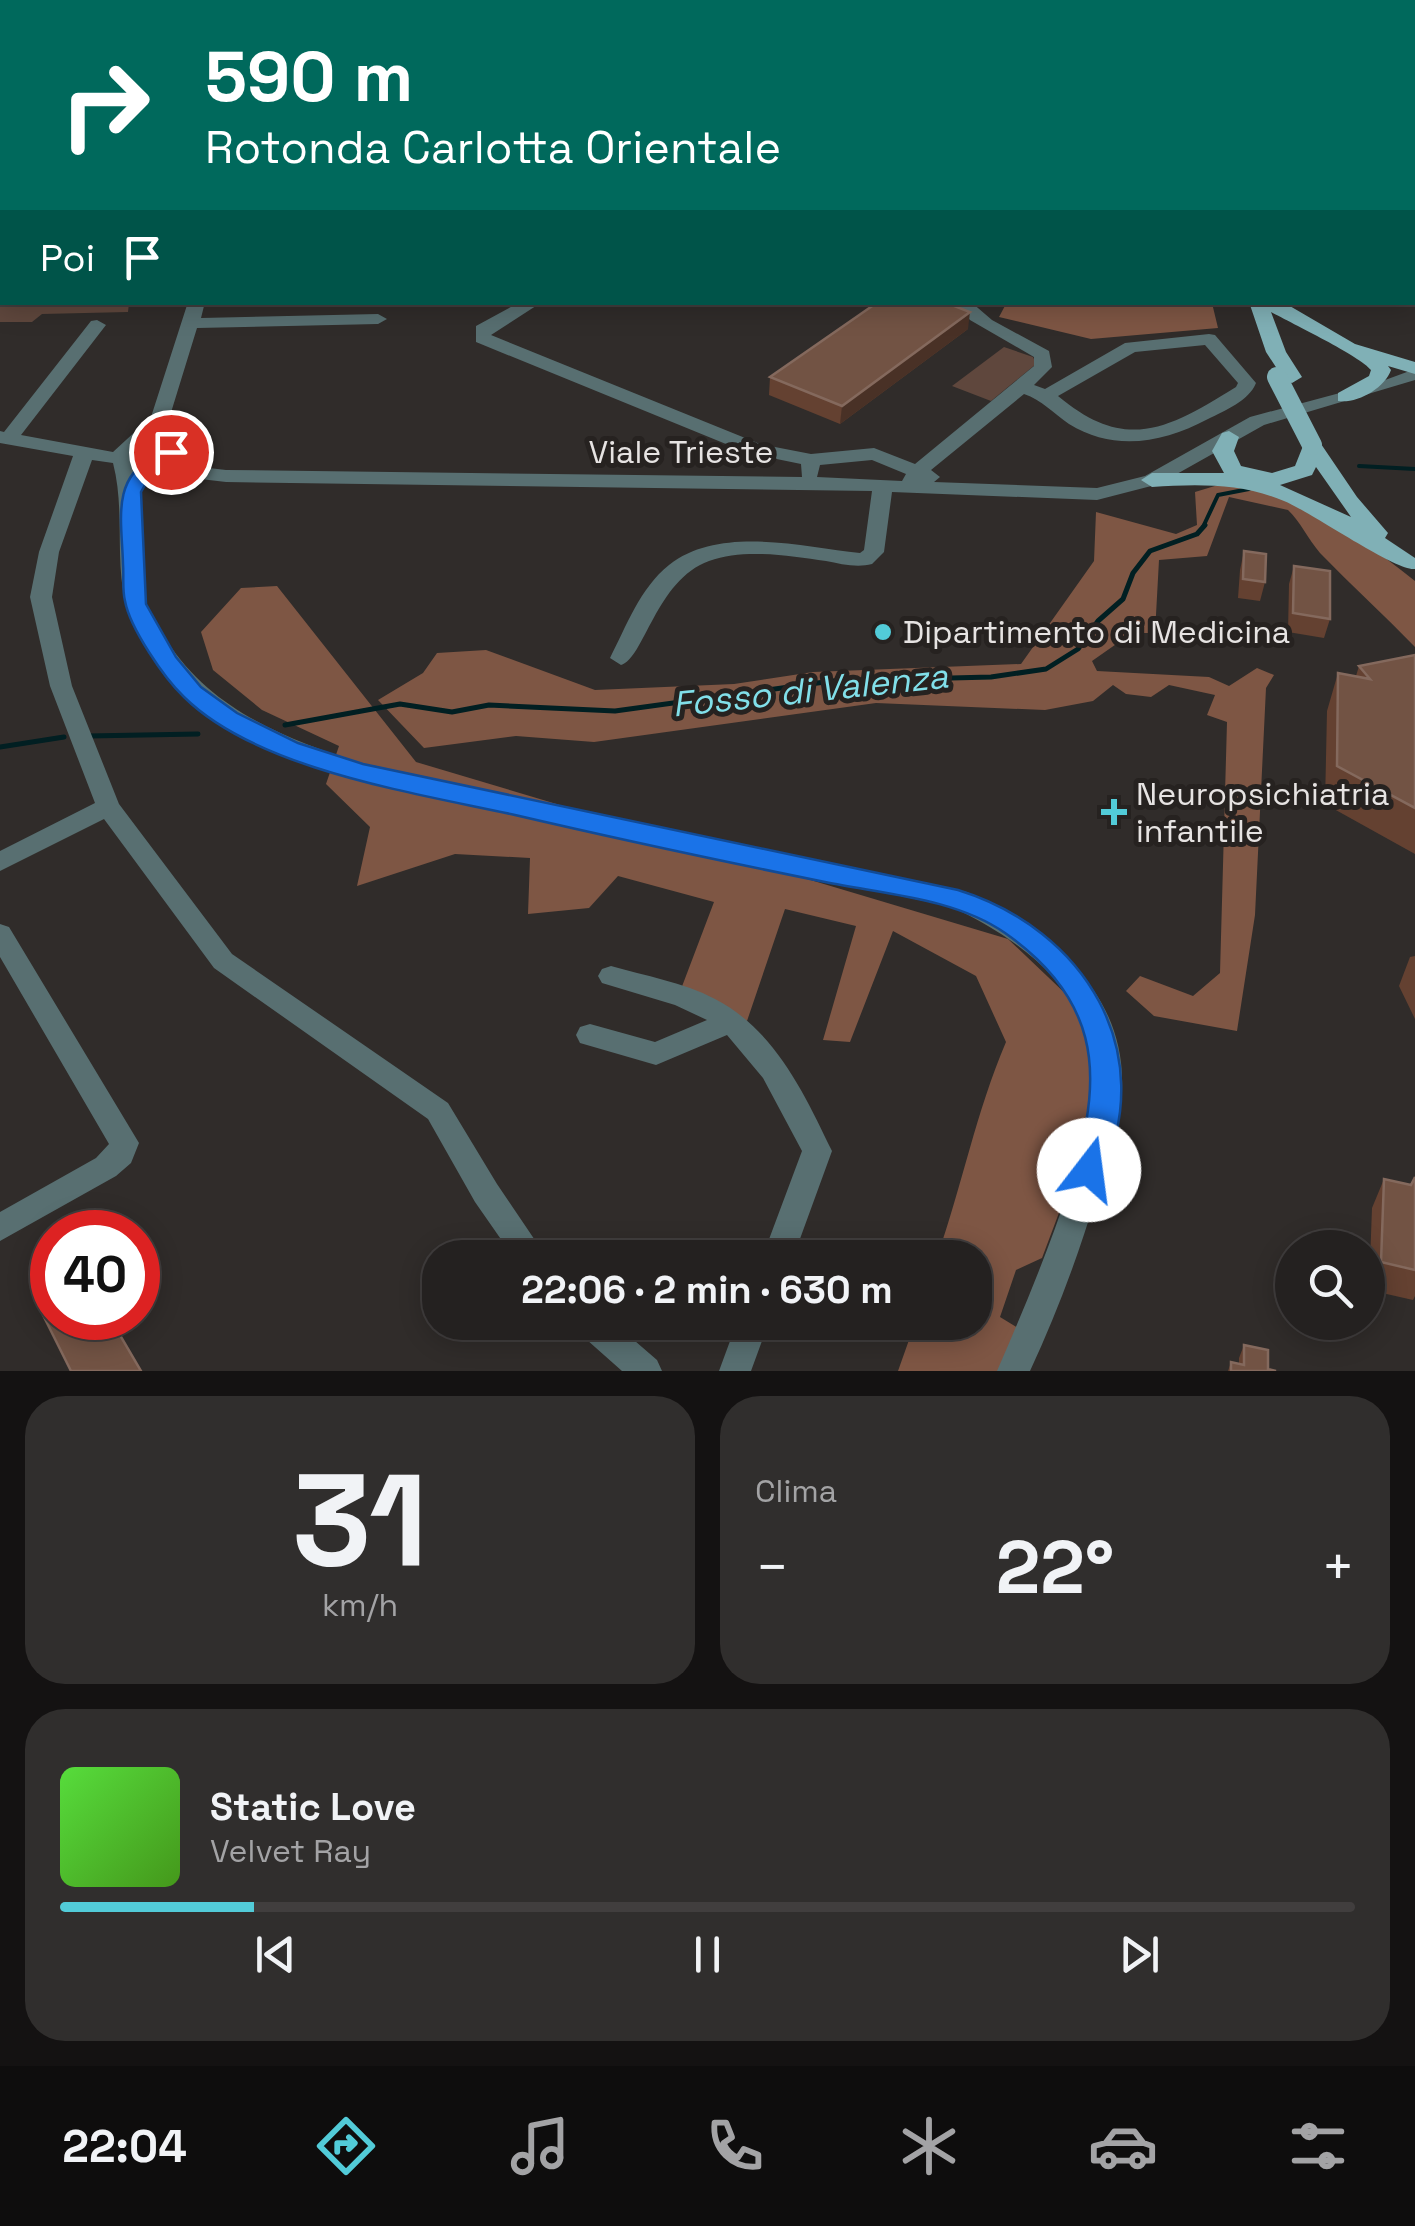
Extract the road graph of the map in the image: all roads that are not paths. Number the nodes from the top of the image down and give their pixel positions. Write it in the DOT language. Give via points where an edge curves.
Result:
graph roads {
  1 [pos="196,305"];
  2 [pos="528,305"];
  3 [pos="965,305"];
  4 [pos="1248,305"];
  5 [pos="1259,305"];
  6 [pos="1273,305"];
  7 [pos="378,320"];
  8 [pos="192,323"];
  9 [pos="97,325"];
  10 [pos="1348,348"];
  11 [pos="1380,363"];
  12 [pos="1411,374"];
  13 [pos="1284,377"];
  14 [pos="1022,387"];
  15 [pos="1049,394"];
  16 [pos="1345,397"];
  17 [pos="160,419"];
  18 [pos="1229,437"];
  19 [pos="4,438"];
  20 [pos="1319,444"];
  21 [pos="167,449"];
  22 [pos="86,451"];
  23 [pos="128,452"];
  24 [pos="811,460"];
  25 [pos="1188,461"];
  26 [pos="148,467"];
  27 [pos="1226,473"];
  28 [pos="197,475"];
  29 [pos="923,475"];
  30 [pos="1152,480"];
  31 [pos="810,483"];
  32 [pos="883,485"];
  33 [pos="956,489"];
  34 [pos="131,492"];
  35 [pos="132,518"];
  36 [pos="1413,562"];
  37 [pos="621,658"];
  38 [pos="108,806"];
  39 [pos="0,862"];
  40 [pos="0,934"];
  41 [pos="612,976"];
  42 [pos="728,1023"];
  43 [pos="590,1035"];
  44 [pos="0,1228"];
  45 [pos="519,1240"];
  46 [pos="784,1240"];
  47 [pos="610,1340"];
  48 [pos="746,1340"];
  49 [pos="646,1371"];
  50 [pos="735,1371"];
  51 [pos="1013,1371"];
  1 -- 8 [label="street"];
  2 -- 24 [label="street" via="482,330 482,338 755,449"];
  3 -- 14 [label="street" via="983,323 1043,355 1044,367"];
  4 -- 13 [label="main road"];
  5 -- 13 [label="main road"];
  6 -- 10 [label="main road"];
  7 -- 8 [label="street"];
  8 -- 17 [label="street"];
  9 -- 19 [label="street"];
  10 -- 11 [label="main road"];
  10 -- 13 [label="main road" via="1304,348"];
  11 -- 12 [label="main road"];
  11 -- 16 [label="main road" via="1378,380"];
  12 -- 16 [label="street, Viale Trieste"];
  13 -- 20 [label="main road, bridge"];
  14 -- 15 [label="street"];
  14 -- 29 [label="street"];
  15 -- 15 [label="street" via="1090,428 1148,438 1176,432 1247,383 1209,340 1132,347"];
  16 -- 18 [label="street, Viale Trieste" via="1257,421"];
  17 -- 21 [label="street"];
  17 -- 23 [label="street"];
  18 -- 25 [label="street, Viale Trieste"];
  18 -- 27 [label="main road"];
  19 -- 22 [label="street"];
  20 -- 27 [label="main road" via="1292,477"];
  20 -- 36 [label="main road" via="1349,502"];
  21 -- 23 [label="street"];
  21 -- 26 [label="street"];
  21 -- 28 [label="street, Viale Trieste"];
  22 -- 23 [label="street"];
  22 -- 38 [label="street" via="49,552 41,596 62,686"];
  23 -- 26 [label="street, Viale Trieste"];
  23 -- 34 [label="street"];
  24 -- 29 [label="street" via="874,454"];
  24 -- 31 [label="street"];
  25 -- 27 [label="main road"];
  25 -- 30 [label="street, Viale Trieste"];
  26 -- 28 [label="street, Viale Trieste"];
  26 -- 34 [label="street"];
  27 -- 30 [label="main road"];
  27 -- 36 [label="main road" via="1302,498"];
  28 -- 31 [label="street, Viale Trieste"];
  28 -- 35 [label="street" via="153,484"];
  29 -- 32 [label="street, Viale Trieste"];
  29 -- 33 [label="street, Viale Trieste"];
  29 -- 33 [label="street"];
  30 -- 33 [label="street, Viale Trieste" via="1097,494"];
  31 -- 32 [label="street, Viale Trieste"];
  32 -- 37 [label="street" via="874,552 865,560 714,550 659,586"];
  34 -- 35 [label="street"];
  35 -- 51 [label="street" via="136,604 166,661 192,692 229,719 290,748 414,784 958,899 1012,924 1068,971 1098,1027 1108,1076 1105,1108 1069,1234"];
  38 -- 39 [label="street"];
  38 -- 45 [label="street" via="223,961 438,1111"];
  40 -- 44 [label="street" via="124,1143 106,1167"];
  41 -- 42 [label="street" via="707,1007"];
  42 -- 43 [label="street" via="656,1054"];
  42 -- 46 [label="street" via="788,1088 817,1151"];
  47 -- 49 [label="street"];
  48 -- 50 [label="street"];
}
